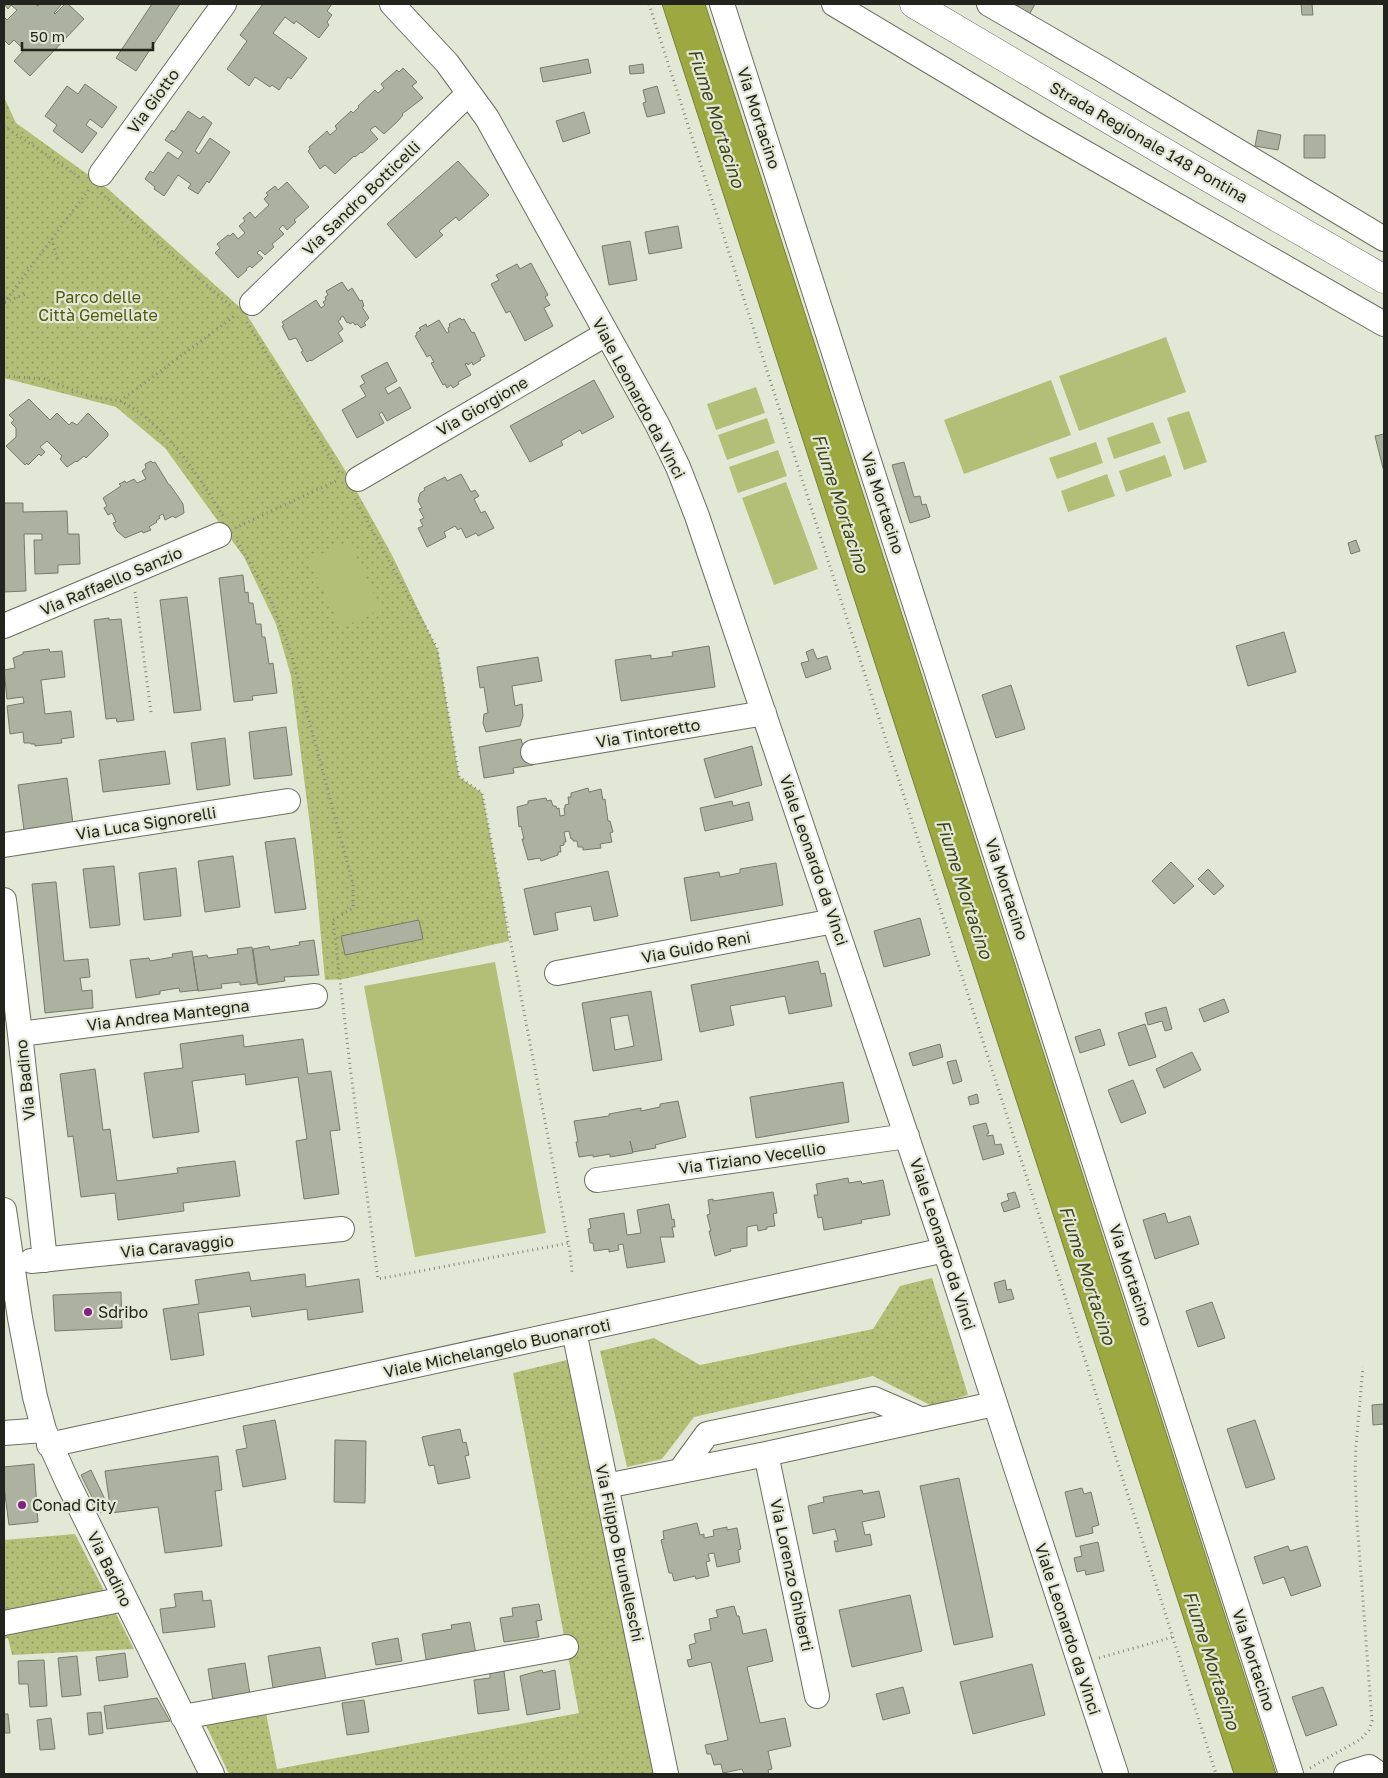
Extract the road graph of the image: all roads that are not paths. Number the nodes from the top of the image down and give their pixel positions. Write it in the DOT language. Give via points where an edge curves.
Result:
graph roads {
  1 [pos="224,4"];
  2 [pos="392,4"];
  3 [pos="722,4"];
  4 [pos="834,4"];
  5 [pos="914,4"];
  6 [pos="989,4"];
  7 [pos="469,93"];
  8 [pos="96,180"];
  9 [pos="1384,240"];
  10 [pos="1384,279"];
  11 [pos="246,308"];
  12 [pos="1384,324"];
  13 [pos="606,334"];
  14 [pos="355,487"];
  15 [pos="225,533"];
  16 [pos="4,626"];
  17 [pos="764,713"];
  18 [pos="532,752"];
  19 [pos="288,801"];
  20 [pos="4,845"];
  21 [pos="4,900"];
  22 [pos="834,921"];
  23 [pos="557,973"];
  24 [pos="315,996"];
  25 [pos="20,1034"];
  26 [pos="907,1136"];
  27 [pos="597,1180"];
  28 [pos="4,1210"];
  29 [pos="342,1229"];
  30 [pos="945,1250"];
  31 [pos="45,1260"];
  32 [pos="12,1263"];
  33 [pos="12,1318"];
  34 [pos="574,1331"];
  35 [pos="994,1404"];
  36 [pos="920,1419"];
  37 [pos="4,1433"];
  38 [pos="47,1437"];
  39 [pos="766,1454"];
  40 [pos="680,1470"];
  41 [pos="606,1486"];
  42 [pos="125,1599"];
  43 [pos="4,1623"];
  44 [pos="566,1647"];
  45 [pos="818,1696"];
  46 [pos="183,1717"];
  47 [pos="1378,1768"];
  48 [pos="1299,1772"];
  49 [pos="212,1774"];
  50 [pos="666,1774"];
  51 [pos="1116,1774"];
  52 [pos="1346,1774"];
  1 -- 8 [label="street, Via Giotto"];
  2 -- 7 [label="street, Viale Leonardo da Vinci" via="447,63"];
  3 -- 48 [label="street, Via Mortacino"];
  4 -- 12 [label="street"];
  5 -- 10 [label="main road, Strada Regionale 148 Pontina"];
  6 -- 9 [label="street" via="1101,68"];
  7 -- 11 [label="street, Via Sandro Botticelli"];
  7 -- 13 [label="street, Viale Leonardo da Vinci" via="494,130"];
  13 -- 14 [label="street, Via Giorgione"];
  13 -- 17 [label="street, Viale Leonardo da Vinci" via="678,467 698,516"];
  15 -- 16 [label="street, Via Raffaello Sanzio"];
  17 -- 18 [label="street, Via Tintoretto"];
  17 -- 22 [label="street, Viale Leonardo da Vinci"];
  19 -- 20 [label="street, Via Luca Signorelli"];
  21 -- 25 [label="street, Via Badino"];
  22 -- 23 [label="street, Via Guido Reni"];
  22 -- 26 [label="street, Viale Leonardo da Vinci"];
  24 -- 25 [label="street, Via Andrea Mantegna"];
  25 -- 31 [label="street, Via Badino"];
  26 -- 27 [label="street, Via Tiziano Vecellio"];
  26 -- 30 [label="street, Viale Leonardo da Vinci"];
  28 -- 32 [label="street, Via Badino"];
  29 -- 31 [label="street, Via Caravaggio"];
  30 -- 34 [label="street, Viale Michelangelo Buonarroti"];
  30 -- 35 [label="street, Viale Leonardo da Vinci"];
  31 -- 32 [label="street, Via Caravaggio"];
  32 -- 33 [label="street, Via Badino"];
  33 -- 38 [label="street, Via Badino"];
  34 -- 38 [label="street, Viale Michelangelo Buonarroti"];
  34 -- 41 [label="street, Via Filippo Brunelleschi"];
  35 -- 36 [label="street"];
  35 -- 51 [label="street, Viale Leonardo da Vinci"];
  36 -- 39 [label="street"];
  36 -- 40 [label="street" via="874,1399 716,1432 707,1434"];
  37 -- 38 [label="street, Viale Michelangelo Buonarroti"];
  38 -- 42 [label="street, Via Badino"];
  39 -- 40 [label="street"];
  39 -- 45 [label="street, Via Lorenzo Ghiberti"];
  40 -- 41 [label="street"];
  41 -- 50 [label="street, Via Filippo Brunelleschi"];
  42 -- 43 [label="street"];
  42 -- 46 [label="street, Via Badino"];
  44 -- 46 [label="street"];
  46 -- 49 [label="street, Via Badino"];
  47 -- 52 [label="street"];
}
